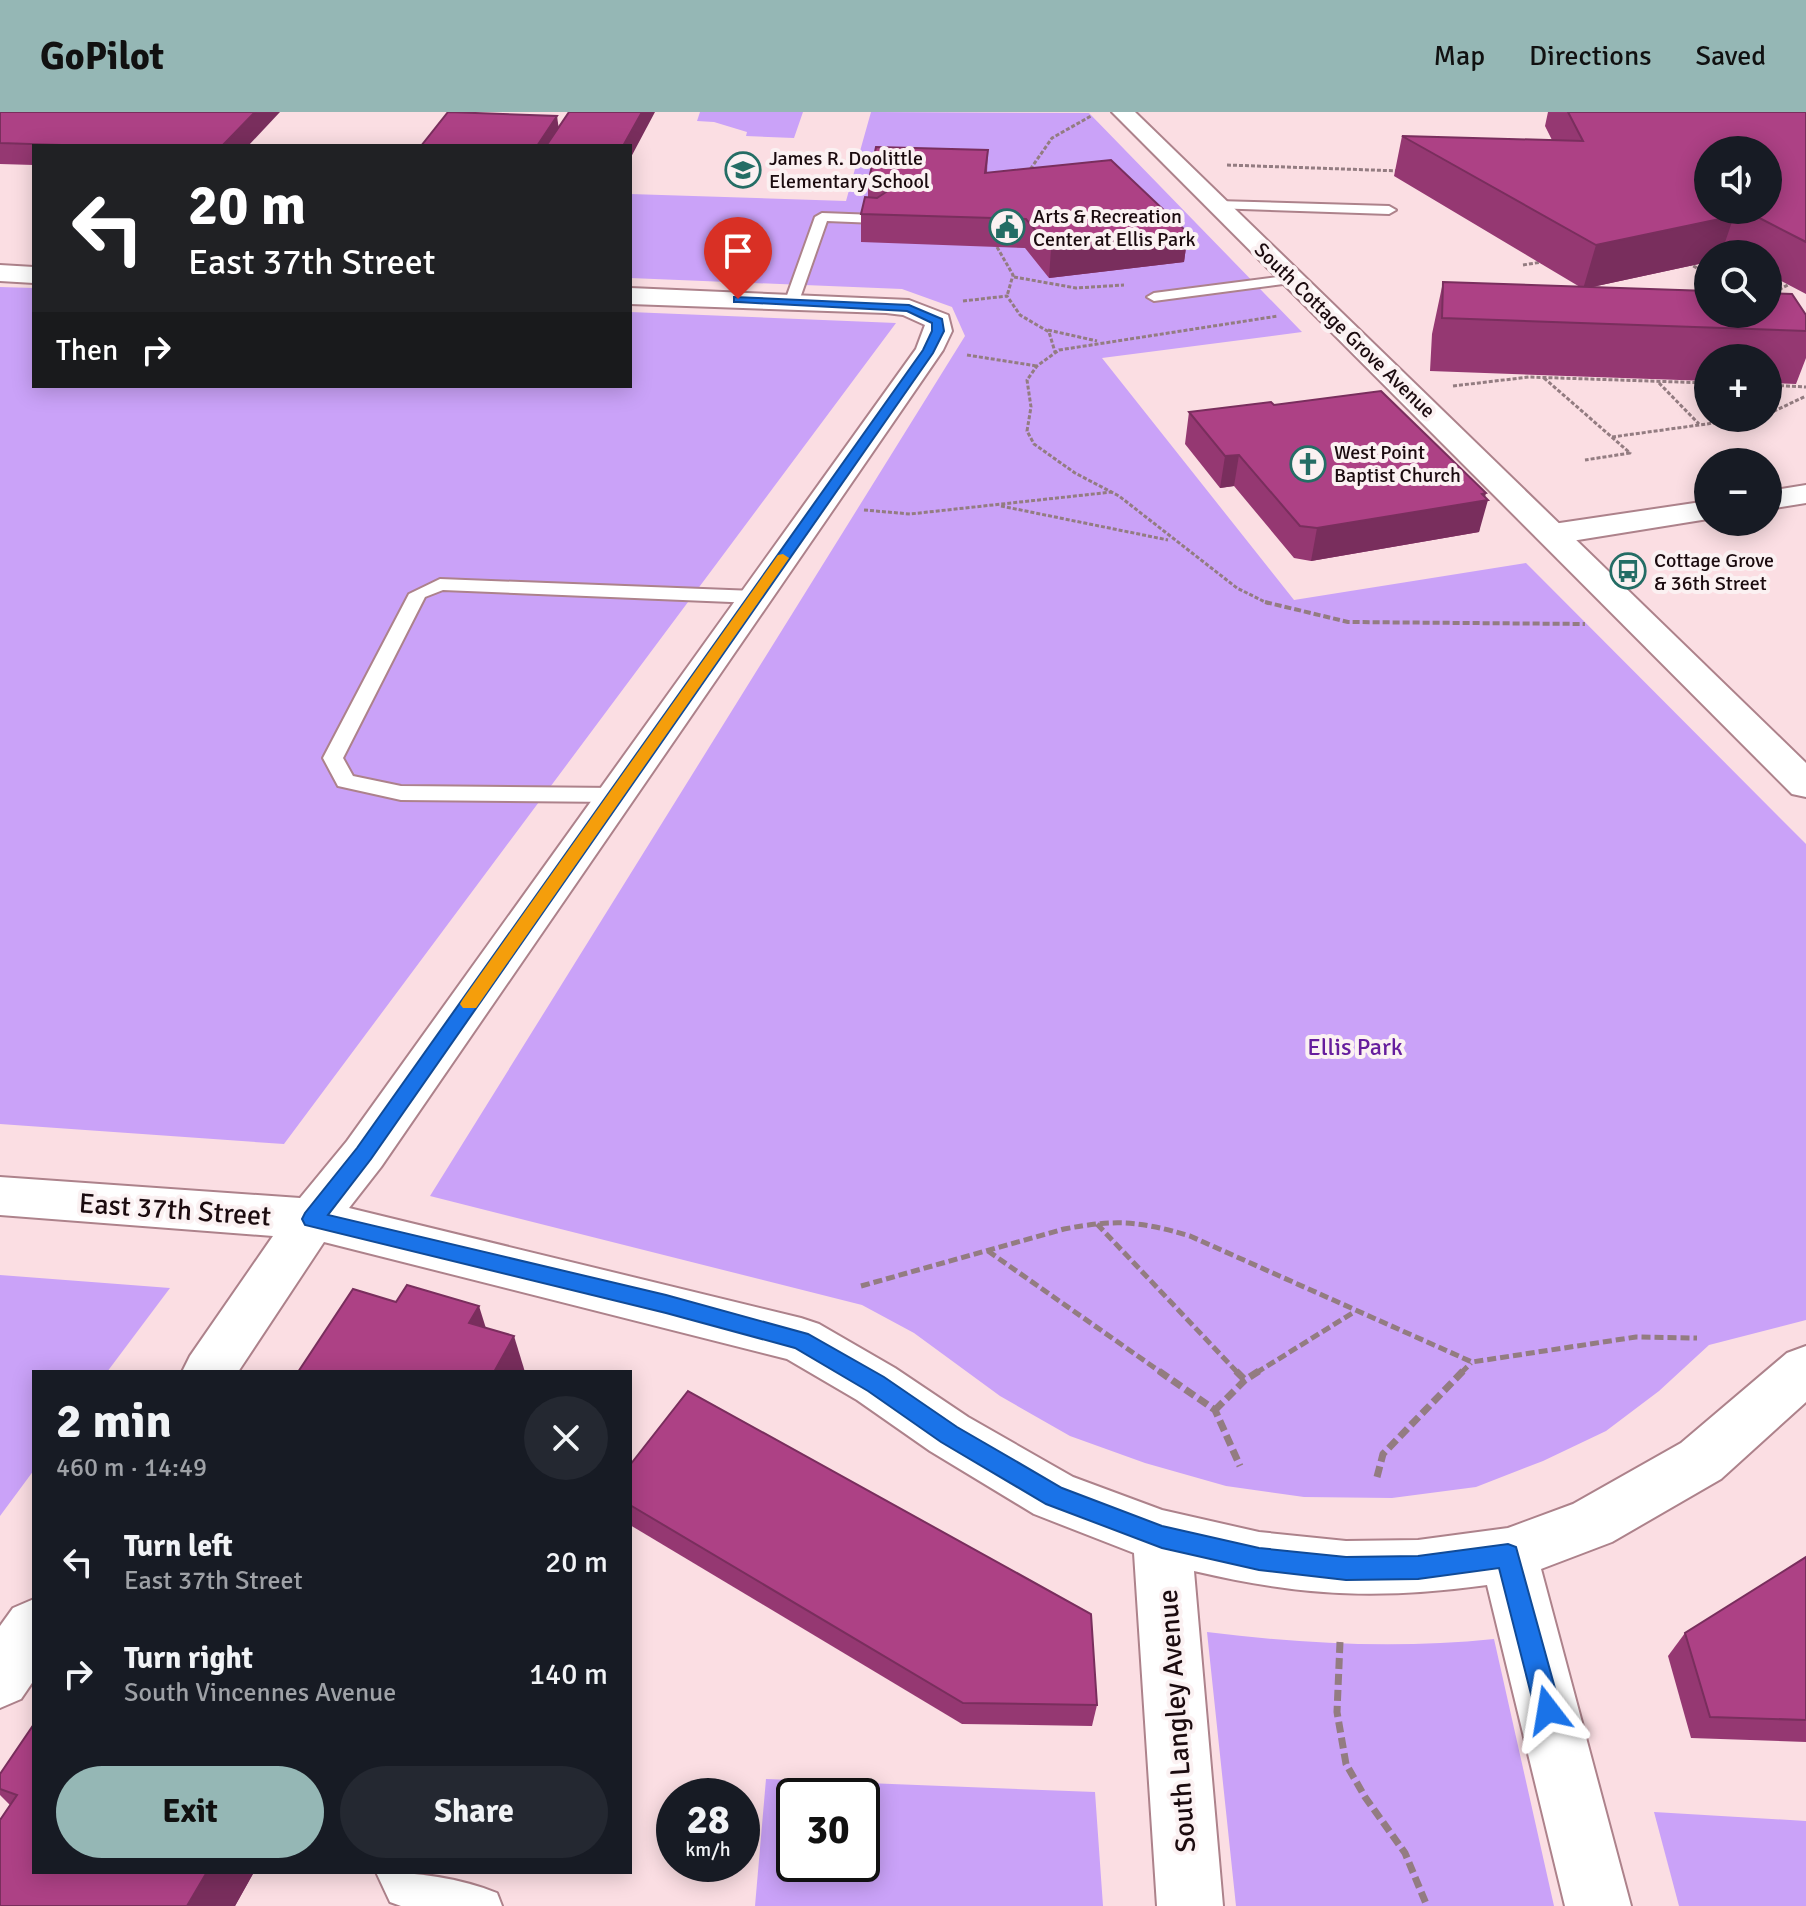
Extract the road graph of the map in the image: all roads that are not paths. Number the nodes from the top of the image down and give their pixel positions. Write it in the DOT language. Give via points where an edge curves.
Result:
graph roads {
  1 [pos="1109,113"];
  2 [pos="1217,205"];
  3 [pos="1389,210"];
  4 [pos="876,219"];
  5 [pos="0,273"];
  6 [pos="32,275"];
  7 [pos="1293,279"];
  8 [pos="632,296"];
  9 [pos="1154,297"];
  10 [pos="792,301"];
  11 [pos="1806,494"];
  12 [pos="1782,498"];
  13 [pos="1694,512"];
  14 [pos="1553,534"];
  15 [pos="755,597"];
  16 [pos="1806,785"];
  17 [pos="616,795"];
  18 [pos="0,1196"];
  19 [pos="312,1219"];
  20 [pos="1806,1369"];
  21 [pos="210,1370"];
  22 [pos="1162,1537"];
  23 [pos="1508,1555"];
  24 [pos="32,1631"];
  25 [pos="0,1678"];
  26 [pos="395,1874"];
  27 [pos="484,1906"];
  28 [pos="1190,1906"];
  29 [pos="1598,1906"];
  1 -- 2 [label="street, South Cottage Grove Avenue"];
  2 -- 3 [label="lane"];
  2 -- 7 [label="street, South Cottage Grove Avenue"];
  4 -- 10 [label="lane" via="822,217"];
  5 -- 6 [label="street"];
  7 -- 9 [label="lane"];
  7 -- 14 [label="street, South Cottage Grove Avenue"];
  8 -- 10 [label="street"];
  10 -- 15 [label="street" via="937,308 938,331"];
  11 -- 12 [label="street"];
  13 -- 14 [label="street"];
  14 -- 16 [label="street, South Cottage Grove Avenue"];
  15 -- 17 [label="street"];
  15 -- 17 [label="lane" via="440,584 418,594 333,758 345,781 401,793"];
  17 -- 19 [label="street" via="364,1154"];
  18 -- 19 [label="street, East 37th Street"];
  19 -- 21 [label="street"];
  19 -- 22 [label="street, East 37th Street" via="801,1340 1054,1496"];
  20 -- 23 [label="street, East 37th Street" via="1701,1461 1592,1523"];
  22 -- 23 [label="street, East 37th Street" via="1259,1559 1346,1568 1418,1567"];
  22 -- 28 [label="street, South Langley Avenue"];
  23 -- 29 [label="street"];
  24 -- 25 [label="street"];
  26 -- 27 [label="lane" via="403,1889"];
}
